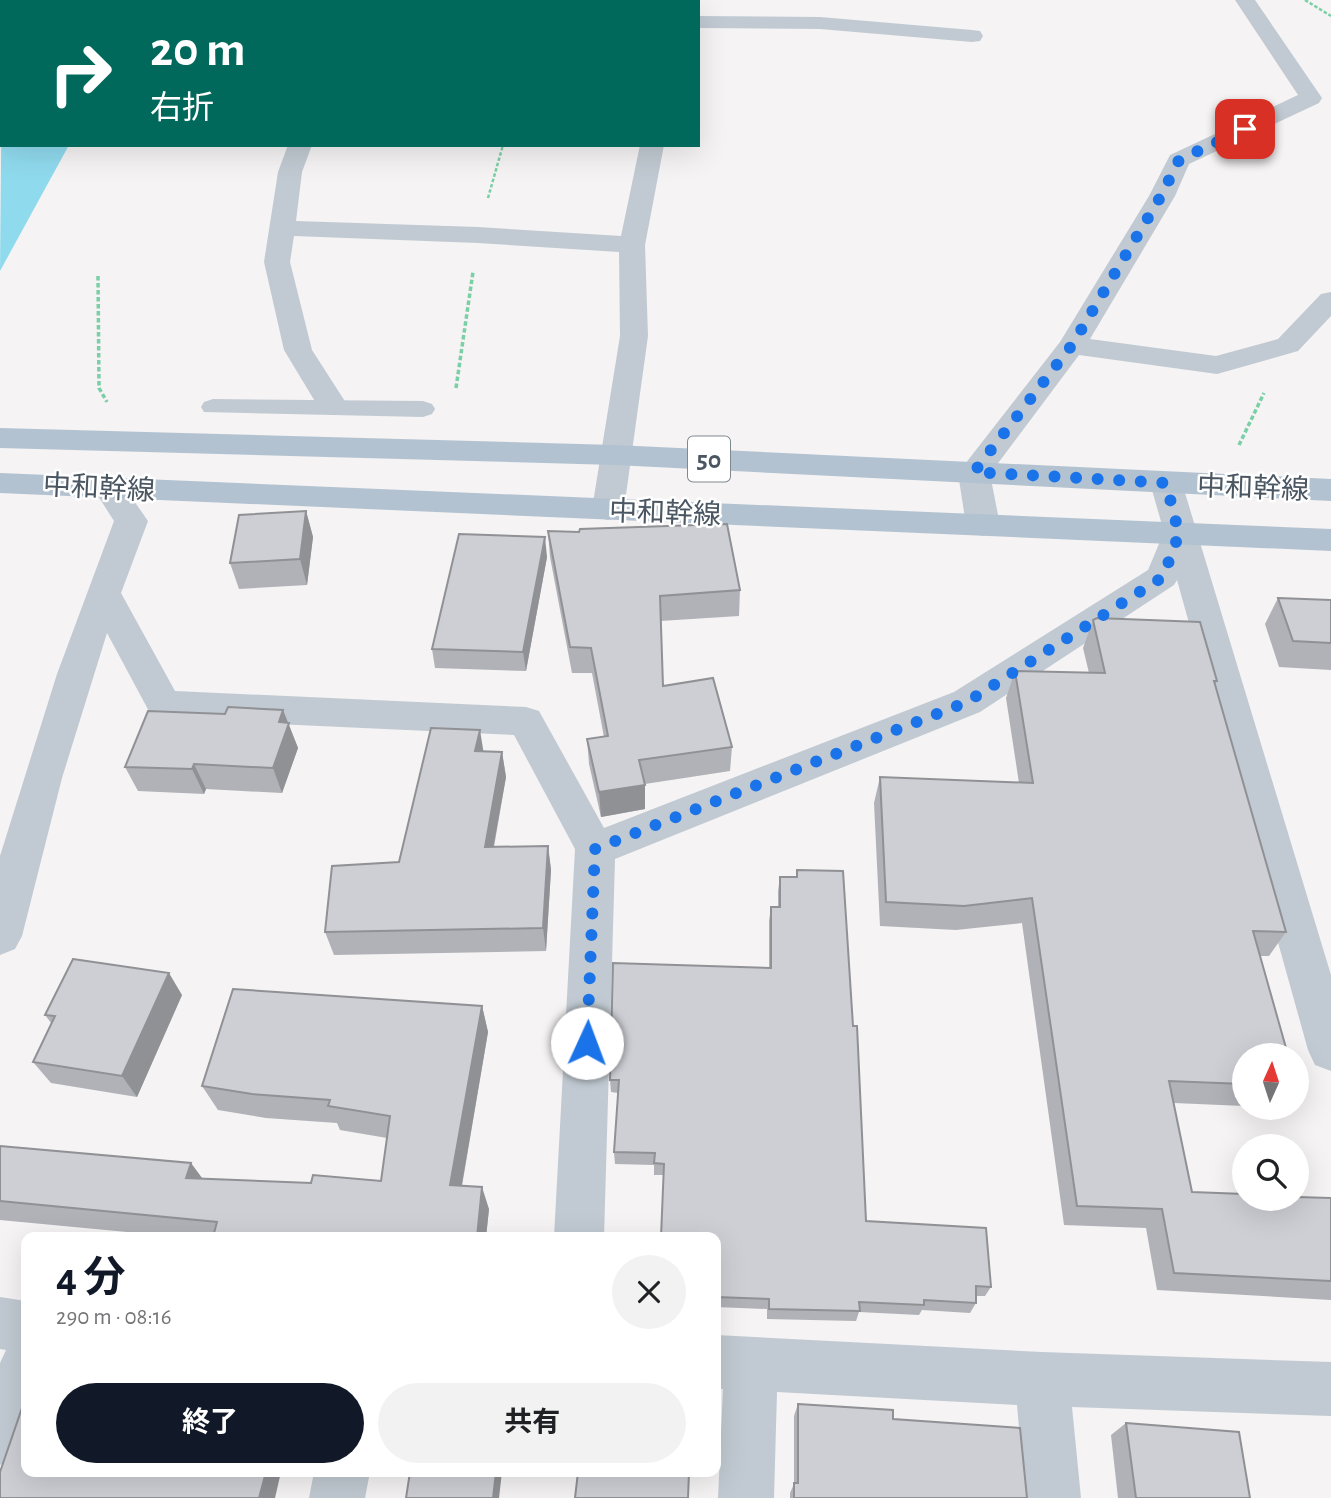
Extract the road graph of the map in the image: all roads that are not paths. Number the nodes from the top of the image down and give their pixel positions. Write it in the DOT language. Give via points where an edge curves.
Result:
graph roads {
  1 [pos="1245,0"];
  2 [pos="700,22"];
  3 [pos="972,36"];
  4 [pos="299,147"];
  5 [pos="652,147"];
  6 [pos="281,228"];
  7 [pos="632,245"];
  8 [pos="1331,300"];
  9 [pos="1072,345"];
  10 [pos="333,406"];
  11 [pos="213,407"];
  12 [pos="423,409"];
  13 [pos="0,438"];
  14 [pos="615,455"];
  15 [pos="974,472"];
  16 [pos="0,483"];
  17 [pos="1166,483"];
  18 [pos="100,487"];
  19 [pos="1331,490"];
  20 [pos="608,509"];
  21 [pos="983,525"];
  22 [pos="1179,534"];
  23 [pos="1331,540"];
  24 [pos="104,593"];
  25 [pos="595,849"];
  26 [pos="0,936"];
  27 [pos="1331,1050"];
  28 [pos="579,1232"];
  29 [pos="0,1323"];
  30 [pos="21,1326"];
  31 [pos="733,1363"];
  32 [pos="21,1379"];
  33 [pos="1042,1379"];
  34 [pos="1331,1389"];
  35 [pos="0,1437"];
  36 [pos="341,1477"];
  37 [pos="337,1498"];
  38 [pos="746,1498"];
  39 [pos="1053,1498"];
  1 -- 9 [label="street" via="1311,98 1179,160"];
  2 -- 3 [label="street" via="820,23"];
  4 -- 6 [label="street" via="290,172"];
  5 -- 7 [label="street"];
  6 -- 7 [label="street"];
  6 -- 10 [label="street" via="277,262 298,350"];
  7 -- 14 [label="street" via="634,336"];
  8 -- 9 [label="street" via="1288,345 1217,365"];
  9 -- 15 [label="street"];
  10 -- 11 [label="lane"];
  10 -- 12 [label="lane"];
  13 -- 14 [label="main road, 中和幹線 / 50"];
  14 -- 15 [label="main road, 中和幹線 / 50"];
  14 -- 20 [label="street"];
  15 -- 17 [label="main road, 中和幹線 / 50"];
  15 -- 21 [label="street"];
  16 -- 18 [label="main road, 中和幹線 / 50"];
  17 -- 19 [label="main road, 中和幹線 / 50"];
  17 -- 22 [label="street"];
  18 -- 20 [label="main road, 中和幹線 / 50"];
  18 -- 24 [label="street" via="131,520"];
  20 -- 21 [label="main road, 中和幹線 / 50"];
  21 -- 22 [label="main road, 中和幹線 / 50"];
  22 -- 23 [label="main road, 中和幹線 / 50"];
  22 -- 25 [label="street" via="1163,577 967,702"];
  22 -- 27 [label="street"];
  24 -- 25 [label="street" via="164,705 526,721"];
  24 -- 26 [label="street" via="32,816"];
  25 -- 28 [label="street"];
  29 -- 30 [label="street"];
  31 -- 33 [label="street"];
  31 -- 38 [label="street"];
  32 -- 35 [label="street"];
  33 -- 34 [label="street"];
  33 -- 39 [label="street"];
  36 -- 37 [label="street"];
}
